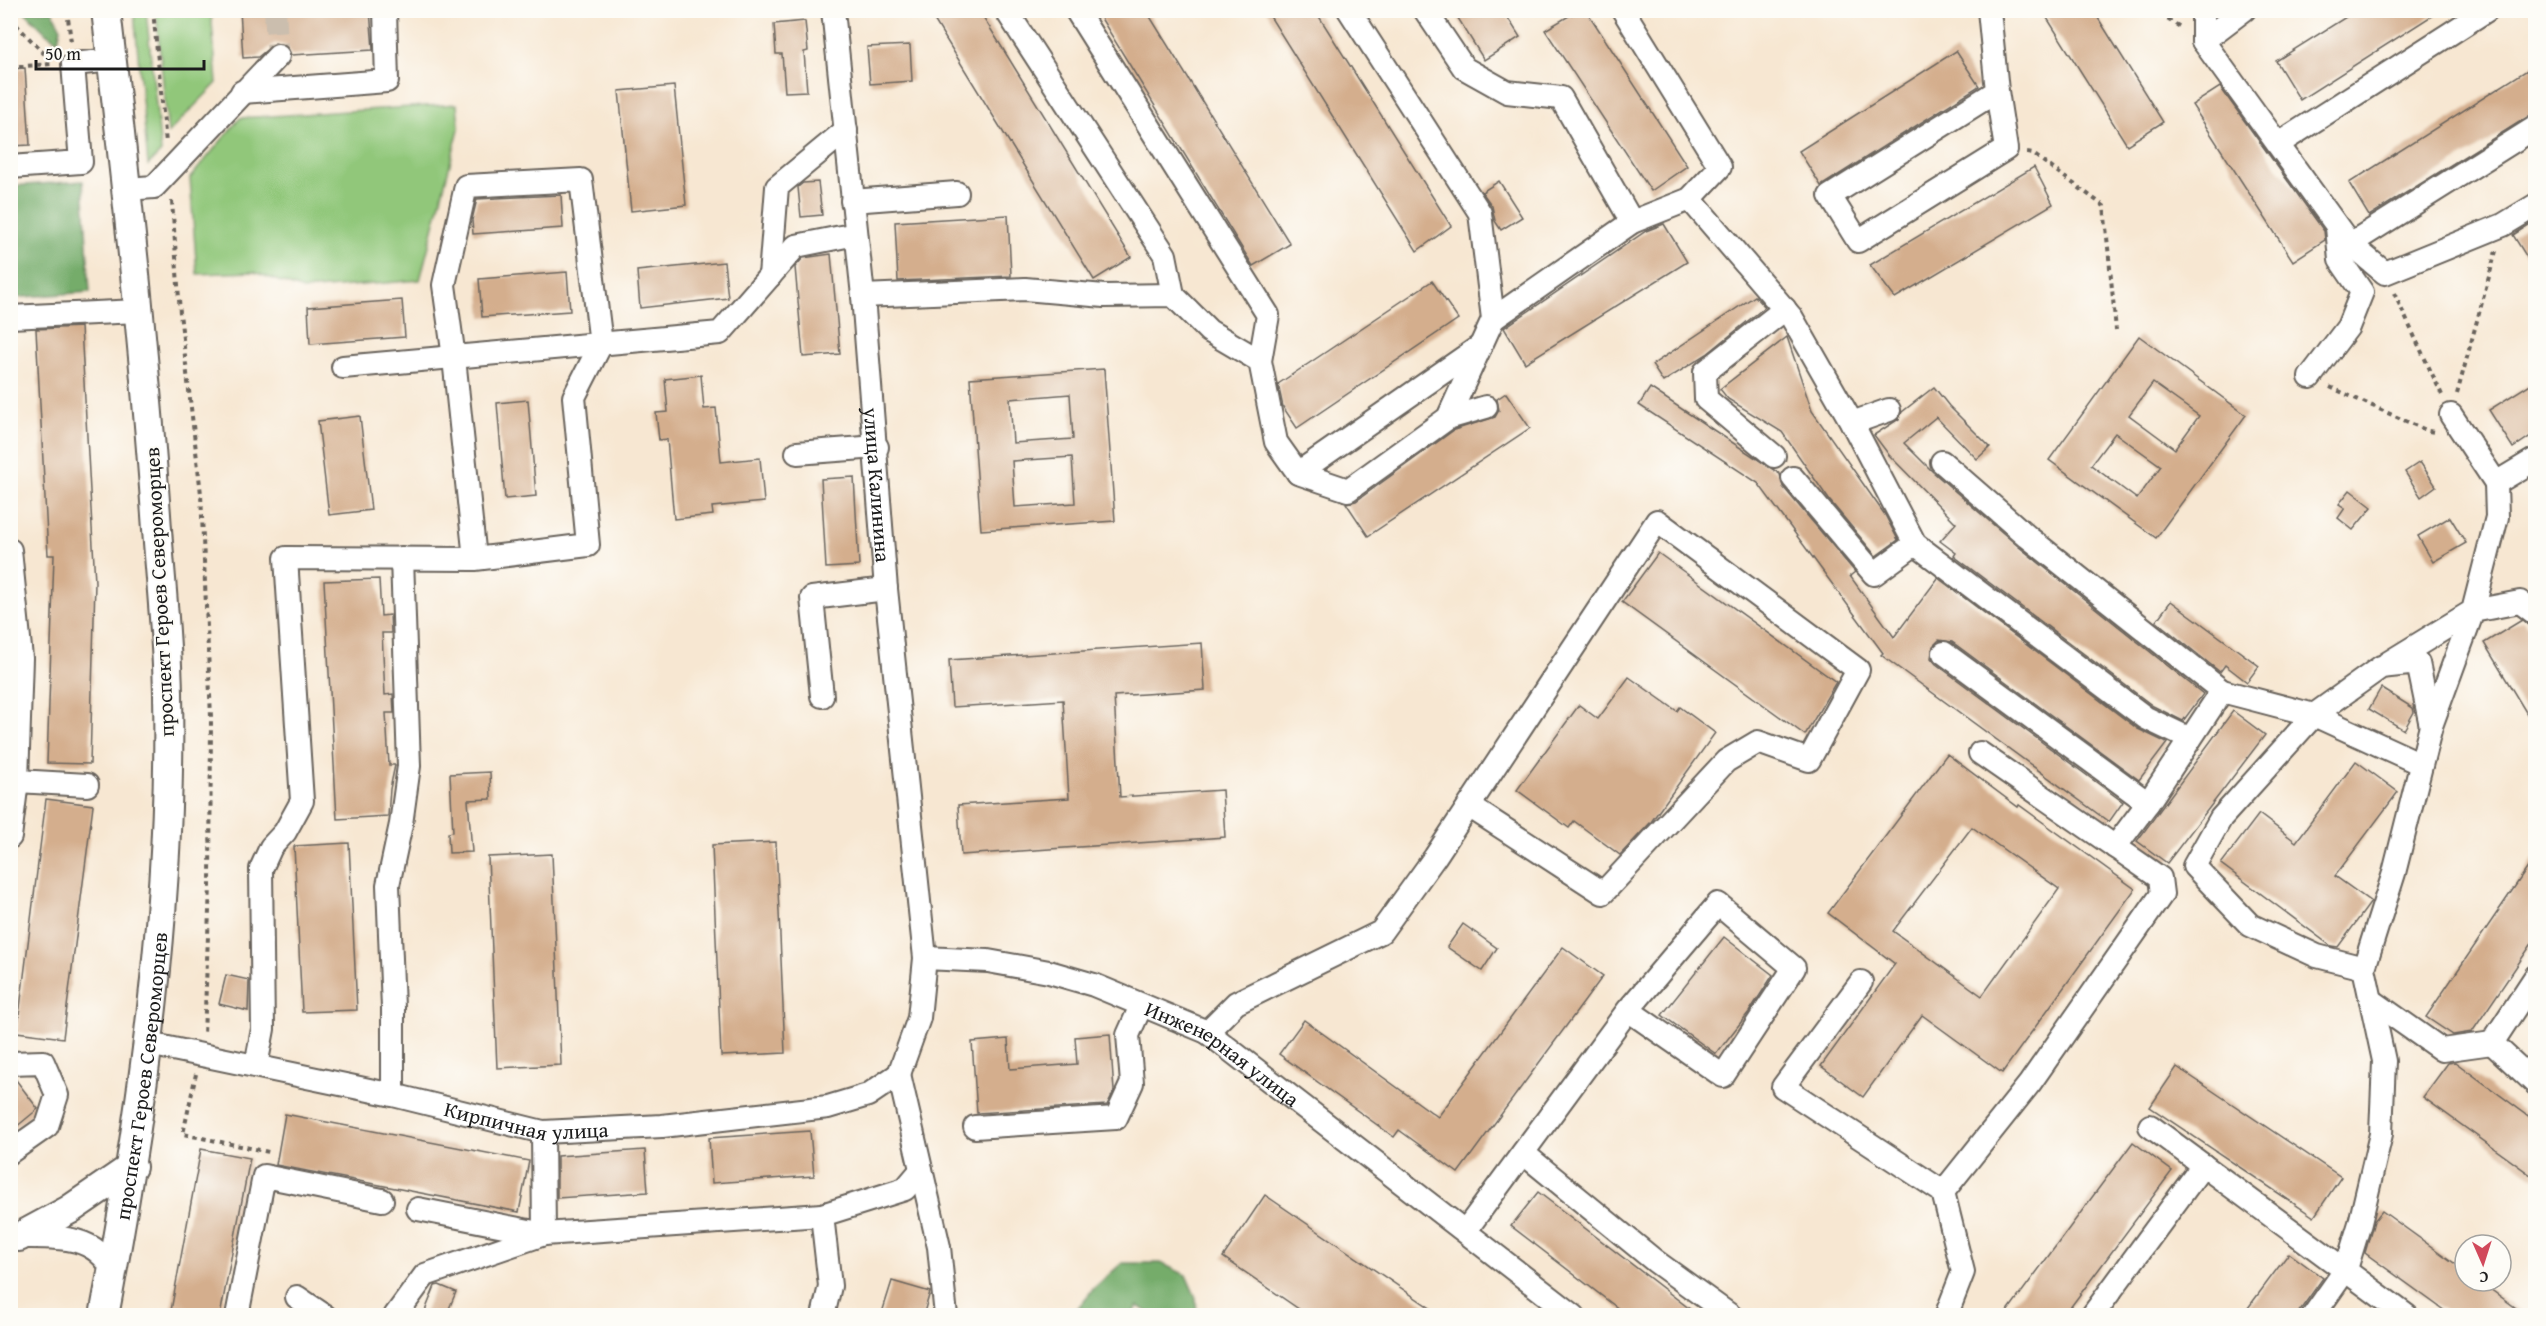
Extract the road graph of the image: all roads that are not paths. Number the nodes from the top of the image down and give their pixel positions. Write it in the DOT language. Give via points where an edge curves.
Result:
graph roads {
  1 [pos="106,10"];
  2 [pos="385,10"];
  3 [pos="833,10"];
  4 [pos="1006,10"];
  5 [pos="1076,10"];
  6 [pos="1349,10"];
  7 [pos="1425,10"];
  8 [pos="1623,10"];
  9 [pos="1989,10"];
  10 [pos="2203,10"];
  11 [pos="2244,10"];
  12 [pos="2487,10"];
  13 [pos="2203,41"];
  14 [pos="278,56"];
  15 [pos="112,60"];
  16 [pos="1997,91"];
  17 [pos="242,92"];
  18 [pos="2535,127"];
  19 [pos="846,130"];
  20 [pos="2278,144"];
  21 [pos="10,167"];
  22 [pos="126,189"];
  23 [pos="957,194"];
  24 [pos="1690,199"];
  25 [pos="852,201"];
  26 [pos="2535,205"];
  27 [pos="1632,222"];
  28 [pos="2336,225"];
  29 [pos="856,234"];
  30 [pos="2350,244"];
  31 [pos="770,276"];
  32 [pos="863,296"];
  33 [pos="1173,296"];
  34 [pos="1785,309"];
  35 [pos="138,311"];
  36 [pos="10,316"];
  37 [pos="1493,319"];
  38 [pos="601,344"];
  39 [pos="1481,346"];
  40 [pos="454,358"];
  41 [pos="1260,361"];
  42 [pos="344,367"];
  43 [pos="2310,377"];
  44 [pos="1486,407"];
  45 [pos="1888,410"];
  46 [pos="2451,415"];
  47 [pos="1448,418"];
  48 [pos="1852,423"];
  49 [pos="877,447"];
  50 [pos="797,453"];
  51 [pos="1774,456"];
  52 [pos="2535,459"];
  53 [pos="1941,462"];
  54 [pos="1298,473"];
  55 [pos="1793,478"];
  56 [pos="2496,483"];
  57 [pos="1915,544"];
  58 [pos="11,558"];
  59 [pos="402,558"];
  60 [pos="475,559"];
  61 [pos="886,589"];
  62 [pos="2473,611"];
  63 [pos="2535,614"];
  64 [pos="1944,653"];
  65 [pos="2381,667"];
  66 [pos="2222,691"];
  67 [pos="822,696"];
  68 [pos="2314,715"];
  69 [pos="2431,726"];
  70 [pos="2190,739"];
  71 [pos="1980,753"];
  72 [pos="2421,764"];
  73 [pos="17,781"];
  74 [pos="87,785"];
  75 [pos="2148,803"];
  76 [pos="1469,806"];
  77 [pos="10,837"];
  78 [pos="2115,847"];
  79 [pos="925,958"];
  80 [pos="2364,968"];
  81 [pos="2535,976"];
  82 [pos="1861,982"];
  83 [pos="2371,1000"];
  84 [pos="1141,1006"];
  85 [pos="1628,1010"];
  86 [pos="1207,1032"];
  87 [pos="2492,1043"];
  88 [pos="149,1044"];
  89 [pos="10,1063"];
  90 [pos="256,1066"];
  91 [pos="899,1074"];
  92 [pos="2535,1084"];
  93 [pos="393,1095"];
  94 [pos="2150,1126"];
  95 [pos="975,1127"];
  96 [pos="543,1132"];
  97 [pos="10,1152"];
  98 [pos="1523,1153"];
  99 [pos="2203,1165"];
  100 [pos="132,1167"];
  101 [pos="921,1170"];
  102 [pos="1943,1192"];
  103 [pos="382,1200"];
  104 [pos="418,1209"];
  105 [pos="822,1215"];
  106 [pos="1466,1230"];
  107 [pos="544,1234"];
  108 [pos="13,1241"];
  109 [pos="2346,1269"];
  110 [pos="113,1271"];
  111 [pos="297,1297"];
  112 [pos="104,1316"];
  113 [pos="237,1316"];
  114 [pos="325,1316"];
  115 [pos="395,1316"];
  116 [pos="823,1316"];
  117 [pos="946,1316"];
  118 [pos="1574,1316"];
  119 [pos="1731,1316"];
  120 [pos="1946,1316"];
  121 [pos="2092,1316"];
  122 [pos="2313,1316"];
  123 [pos="2407,1316"];
  1 -- 15 [label="main road, проспект Героев Североморцев"];
  2 -- 17 [label="street" via="387,81"];
  3 -- 19 [label="street, улица Калинина"];
  4 -- 33 [label="street" via="1165,255"];
  5 -- 41 [label="street" via="1268,315"];
  6 -- 37 [label="street" via="1480,213"];
  7 -- 27 [label="street" via="1464,68 1507,92 1561,98"];
  8 -- 24 [label="street" via="1720,167"];
  9 -- 16 [label="street"];
  10 -- 13 [label="street"];
  11 -- 13 [label="street"];
  12 -- 20 [label="street"];
  13 -- 20 [label="street"];
  14 -- 17 [label="street"];
  15 -- 21 [label="street" via="73,64 81,162"];
  15 -- 22 [label="main road, проспект Героев Североморцев"];
  16 -- 16 [label="street" via="2006,149 1858,241 1830,196"];
  17 -- 22 [label="street" via="154,187"];
  18 -- 30 [label="street"];
  19 -- 25 [label="street, улица Калинина"];
  19 -- 31 [label="street" via="777,187"];
  20 -- 28 [label="street"];
  22 -- 35 [label="main road, проспект Героев Североморцев"];
  23 -- 25 [label="street"];
  24 -- 27 [label="street"];
  24 -- 34 [label="street"];
  25 -- 29 [label="street, улица Калинина"];
  26 -- 30 [label="street" via="2503,225 2385,273"];
  27 -- 37 [label="street"];
  28 -- 30 [label="street"];
  28 -- 43 [label="street" via="2340,260 2362,292 2348,327"];
  29 -- 31 [label="street" via="796,246"];
  29 -- 32 [label="street, улица Калинина"];
  31 -- 38 [label="street" via="720,333"];
  32 -- 33 [label="street" via="1025,289 1104,296"];
  32 -- 49 [label="street, улица Калинина"];
  33 -- 41 [label="street" via="1209,331"];
  34 -- 48 [label="street"];
  34 -- 51 [label="street" via="1705,372 1706,399"];
  35 -- 36 [label="street"];
  35 -- 88 [label="main road, проспект Героев Североморцев" via="168,693 164,882"];
  37 -- 39 [label="street"];
  38 -- 40 [label="street"];
  38 -- 40 [label="street" via="581,180 466,186 444,285"];
  38 -- 60 [label="street" via="574,397 588,545"];
  39 -- 47 [label="street"];
  39 -- 54 [label="street"];
  40 -- 42 [label="street"];
  40 -- 60 [label="street"];
  41 -- 54 [label="street" via="1276,442"];
  44 -- 47 [label="street"];
  45 -- 48 [label="street"];
  46 -- 56 [label="street"];
  47 -- 54 [label="street" via="1348,490"];
  48 -- 57 [label="street"];
  49 -- 50 [label="street"];
  49 -- 61 [label="street, улица Калинина"];
  52 -- 56 [label="street"];
  53 -- 66 [label="street" via="2028,537"];
  55 -- 57 [label="street" via="1874,574"];
  56 -- 62 [label="street" via="2497,517"];
  57 -- 70 [label="street" via="2146,718"];
  58 -- 73 [label="street" via="21,658"];
  59 -- 60 [label="street"];
  59 -- 90 [label="street" via="286,558 302,801 261,869 263,1029"];
  59 -- 93 [label="street" via="409,766 388,885"];
  61 -- 67 [label="street" via="812,598"];
  61 -- 79 [label="street, улица Калинина"];
  62 -- 63 [label="street" via="2520,602"];
  62 -- 65 [label="street"];
  62 -- 69 [label="street"];
  64 -- 75 [label="street"];
  65 -- 68 [label="street"];
  65 -- 69 [label="street" via="2418,663"];
  66 -- 68 [label="street"];
  66 -- 70 [label="street"];
  68 -- 72 [label="street"];
  68 -- 80 [label="street" via="2221,818 2194,866 2250,925 2317,956"];
  69 -- 72 [label="street"];
  70 -- 75 [label="street"];
  71 -- 78 [label="street"];
  72 -- 80 [label="street" via="2394,873"];
  73 -- 74 [label="street"];
  73 -- 77 [label="street"];
  75 -- 78 [label="street"];
  76 -- 76 [label="street" via="1604,892 1726,761 1758,742 1809,760 1858,670 1657,521"];
  76 -- 86 [label="street" via="1381,932 1236,1003"];
  78 -- 102 [label="street" via="2160,878 2162,894 2030,1083"];
  79 -- 84 [label="street, Инженерная улица" via="988,961 1049,972 1094,985"];
  79 -- 91 [label="street" via="919,1018"];
  80 -- 83 [label="street"];
  81 -- 87 [label="street"];
  82 -- 102 [label="street" via="1783,1087"];
  83 -- 87 [label="street" via="2442,1050"];
  83 -- 109 [label="street" via="2384,1061 2381,1134"];
  84 -- 86 [label="street, Инженерная улица"];
  84 -- 95 [label="street" via="1128,1035 1132,1083 1116,1118"];
  85 -- 85 [label="street" via="1723,1076 1794,968 1718,904"];
  85 -- 98 [label="street"];
  86 -- 106 [label="street, Инженерная улица"];
  87 -- 92 [label="street"];
  88 -- 90 [label="street, Кирпичная улица"];
  88 -- 100 [label="main road, проспект Героев Североморцев"];
  89 -- 97 [label="street" via="43,1062 57,1095 47,1126"];
  90 -- 93 [label="street, Кирпичная улица"];
  91 -- 96 [label="street, Кирпичная улица" via="868,1095 828,1107 662,1126"];
  91 -- 101 [label="street"];
  93 -- 96 [label="street, Кирпичная улица"];
  94 -- 99 [label="street"];
  96 -- 107 [label="street"];
  98 -- 106 [label="street"];
  98 -- 119 [label="street" via="1655,1261"];
  99 -- 109 [label="street"];
  99 -- 121 [label="street"];
  100 -- 108 [label="main road" via="69,1210"];
  100 -- 110 [label="main road, проспект Героев Североморцев"];
  101 -- 105 [label="street" via="905,1189"];
  101 -- 117 [label="street" via="939,1247"];
  102 -- 120 [label="street" via="1963,1272"];
  103 -- 113 [label="street" via="264,1176"];
  104 -- 107 [label="street"];
  105 -- 107 [label="street"];
  105 -- 116 [label="street" via="830,1286"];
  106 -- 118 [label="street, Инженерная улица"];
  107 -- 115 [label="street" via="425,1275"];
  108 -- 110 [label="street" via="79,1241 96,1248"];
  109 -- 122 [label="street"];
  109 -- 123 [label="street"];
  110 -- 112 [label="main road, проспект Героев Североморцев"];
  111 -- 114 [label="street"];
}
